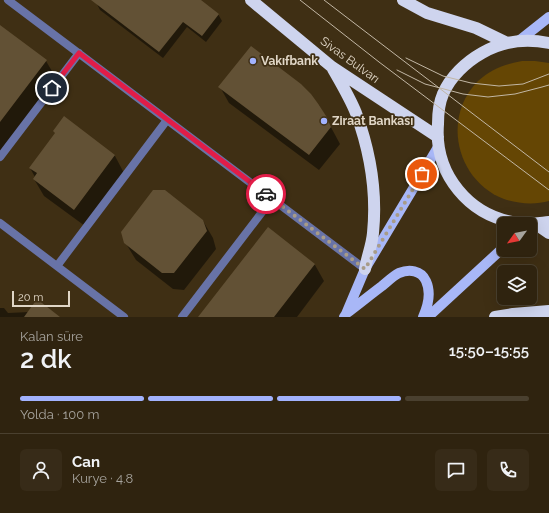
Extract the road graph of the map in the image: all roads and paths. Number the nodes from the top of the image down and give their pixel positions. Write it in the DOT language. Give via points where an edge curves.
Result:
graph roads {
  1 [pos="8,0"];
  2 [pos="252,0"];
  3 [pos="403,0"];
  4 [pos="549,17"];
  5 [pos="520,40"];
  6 [pos="549,42"];
  7 [pos="507,43"];
  8 [pos="79,53"];
  9 [pos="332,66"];
  10 [pos="167,120"];
  11 [pos="438,142"];
  12 [pos="0,157"];
  13 [pos="272,199"];
  14 [pos="497,218"];
  15 [pos="549,222"];
  16 [pos="0,223"];
  17 [pos="537,223"];
  18 [pos="537,226"];
  19 [pos="549,232"];
  20 [pos="497,253"];
  21 [pos="57,266"];
  22 [pos="365,269"];
  23 [pos="549,311"];
  24 [pos="345,316"];
  25 [pos="124,317"];
  26 [pos="182,317"];
  27 [pos="423,317"];
  28 [pos="428,317"];
  29 [pos="496,317"];
  1 -- 8 [label="street"];
  2 -- 9 [label="highway, Sivas Bulvarı"];
  3 -- 7 [label="highway" via="427,13 476,28"];
  4 -- 5 [label="main road"];
  5 -- 6 [label="highway"];
  5 -- 7 [label="highway"];
  7 -- 11 [label="highway" via="475,57 450,82 442,95 438,112"];
  8 -- 10 [label="street"];
  8 -- 12 [label="street"];
  9 -- 11 [label="highway, Sivas Bulvarı"];
  9 -- 22 [label="highway" via="355,112 370,161 373,185 373,235"];
  10 -- 13 [label="street"];
  10 -- 21 [label="street"];
  11 -- 14 [label="highway" via="444,166 461,194 474,206"];
  11 -- 22 [label="main road"];
  13 -- 22 [label="street"];
  13 -- 26 [label="street"];
  15 -- 17 [label="highway"];
  16 -- 21 [label="street"];
  18 -- 19 [label="highway"];
  20 -- 28 [label="main road"];
  21 -- 25 [label="street"];
  22 -- 24 [label="main road"];
  23 -- 29 [label="highway"];
  24 -- 27 [label="main road" via="396,275 411,271 422,274 427,283 428,301"];
}
